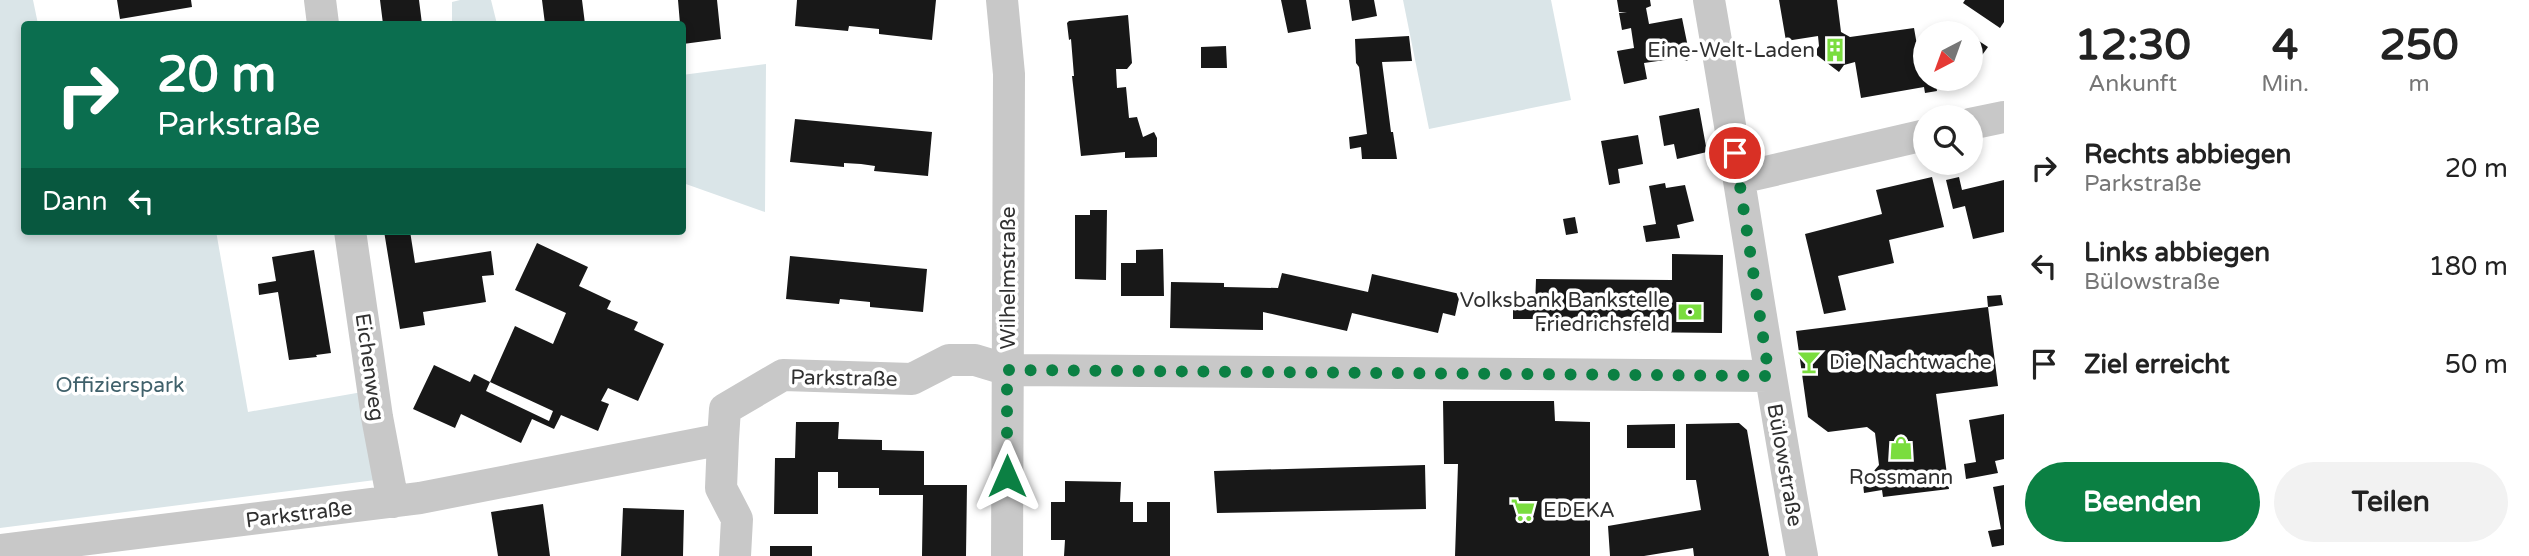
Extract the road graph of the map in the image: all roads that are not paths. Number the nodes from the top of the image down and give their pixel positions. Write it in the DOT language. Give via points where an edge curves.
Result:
graph roads {
  1 [pos="320,0"];
  2 [pos="1002,0"];
  3 [pos="1709,0"];
  4 [pos="323,21"];
  5 [pos="2004,117"];
  6 [pos="1983,121"];
  7 [pos="1913,138"];
  8 [pos="1740,178"];
  9 [pos="351,235"];
  10 [pos="1007,370"];
  11 [pos="1769,376"];
  12 [pos="723,439"];
  13 [pos="393,502"];
  14 [pos="0,550"];
  15 [pos="735,556"];
  16 [pos="1007,556"];
  17 [pos="1802,556"];
  1 -- 4 [label="street"];
  2 -- 10 [label="street, Wilhelmstraße" via="1009,74"];
  3 -- 8 [label="street, Bülowstraße"];
  5 -- 6 [label="street"];
  7 -- 8 [label="street"];
  8 -- 11 [label="street, Bülowstraße"];
  9 -- 13 [label="street, Eichenweg"];
  10 -- 11 [label="street, Parkstraße"];
  10 -- 12 [label="street, Parkstraße" via="975,360 950,360 912,379 783,375 726,409"];
  10 -- 16 [label="street, Wilhelmstraße"];
  11 -- 17 [label="street, Bülowstraße"];
  12 -- 13 [label="street, Parkstraße"];
  12 -- 15 [label="street" via="721,488 737,519"];
  13 -- 14 [label="street, Parkstraße"];
}
